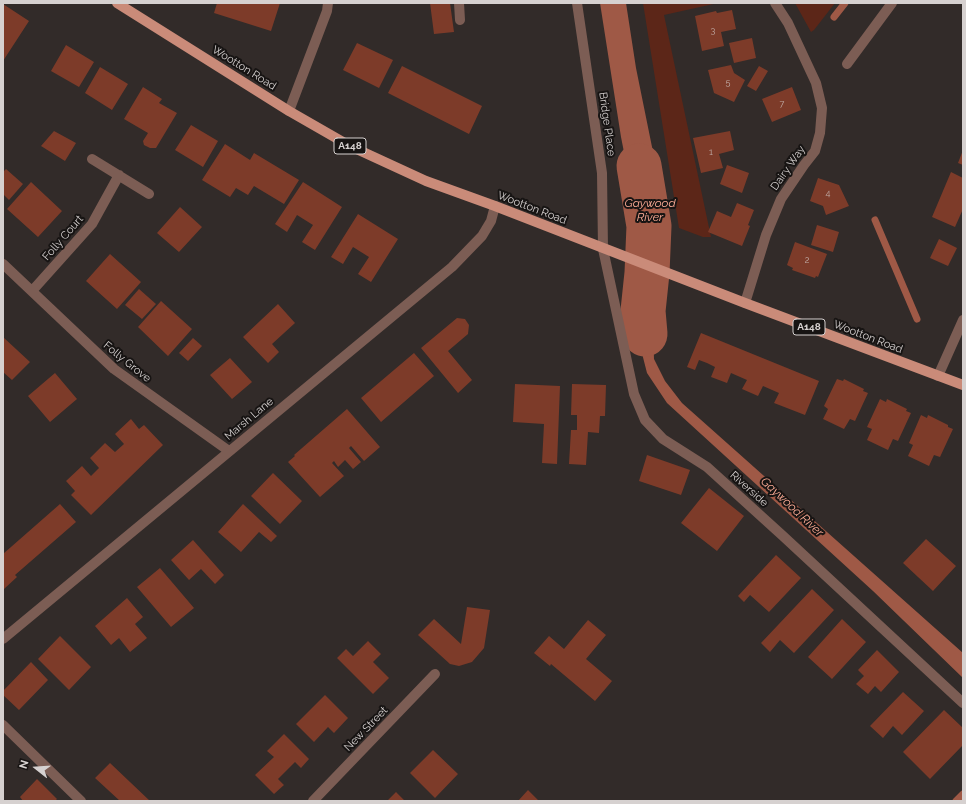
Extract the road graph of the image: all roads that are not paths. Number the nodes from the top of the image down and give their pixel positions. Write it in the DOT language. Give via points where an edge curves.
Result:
graph roads {
  1 [pos="117,3"];
  2 [pos="328,3"];
  3 [pos="459,3"];
  4 [pos="577,3"];
  5 [pos="775,3"];
  6 [pos="892,3"];
  7 [pos="460,20"];
  8 [pos="847,64"];
  9 [pos="289,111"];
  10 [pos="92,159"];
  11 [pos="119,175"];
  12 [pos="149,194"];
  13 [pos="495,206"];
  14 [pos="603,249"];
  15 [pos="3,264"];
  16 [pos="32,292"];
  17 [pos="745,303"];
  18 [pos="963,320"];
  19 [pos="938,376"];
  20 [pos="963,384"];
  21 [pos="229,451"];
  22 [pos="3,639"];
  23 [pos="436,674"];
  24 [pos="963,703"];
  25 [pos="3,725"];
  26 [pos="81,801"];
  27 [pos="313,801"];
  1 -- 9 [label="main road, Wootton Road / A148"];
  2 -- 9 [label="street"];
  3 -- 7 [label="street"];
  4 -- 14 [label="street, Bridge Place" via="602,173"];
  5 -- 17 [label="street, Dairy Way" via="788,23 816,83 822,108 820,134 815,151 781,199 766,235"];
  6 -- 8 [label="street"];
  9 -- 13 [label="main road, Wootton Road / A148" via="364,153 426,181"];
  10 -- 11 [label="street"];
  11 -- 12 [label="street"];
  11 -- 16 [label="street, Folly Court" via="92,224"];
  13 -- 14 [label="main road, Wootton Road / A148"];
  13 -- 21 [label="street, Marsh Lane" via="491,221 482,236 452,266"];
  14 -- 17 [label="main road, Wootton Road / A148"];
  14 -- 24 [label="street, Riverside" via="634,394 645,420 664,439 707,467"];
  15 -- 16 [label="street, Folly Grove"];
  16 -- 21 [label="street, Folly Grove" via="114,370"];
  17 -- 19 [label="main road, Wootton Road / A148"];
  18 -- 19 [label="street"];
  19 -- 20 [label="main road, Wootton Road / A148"];
  21 -- 22 [label="street, Marsh Lane"];
  23 -- 27 [label="street, New Street"];
  25 -- 26 [label="street"];
}
